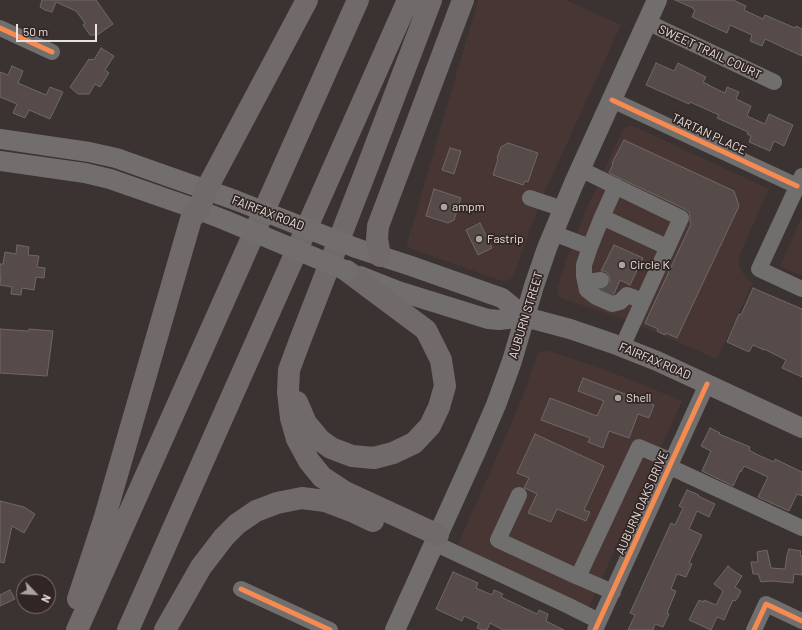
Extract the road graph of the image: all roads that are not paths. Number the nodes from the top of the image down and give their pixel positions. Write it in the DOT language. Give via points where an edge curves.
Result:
graph roads {
  1 [pos="307,0"];
  2 [pos="358,0"];
  3 [pos="408,0"];
  4 [pos="431,0"];
  5 [pos="463,0"];
  6 [pos="657,0"];
  7 [pos="647,22"];
  8 [pos="0,28"];
  9 [pos="52,52"];
  10 [pos="774,82"];
  11 [pos="612,100"];
  12 [pos="0,139"];
  13 [pos="0,161"];
  14 [pos="580,169"];
  15 [pos="800,181"];
  16 [pos="616,186"];
  17 [pos="206,190"];
  18 [pos="530,198"];
  19 [pos="563,209"];
  20 [pos="199,210"];
  21 [pos="602,217"];
  22 [pos="553,233"];
  23 [pos="590,247"];
  24 [pos="668,248"];
  25 [pos="380,256"];
  26 [pos="347,271"];
  27 [pos="802,289"];
  28 [pos="643,301"];
  29 [pos="525,317"];
  30 [pos="299,342"];
  31 [pos="622,347"];
  32 [pos="707,384"];
  33 [pos="802,428"];
  34 [pos="671,464"];
  35 [pos="519,495"];
  36 [pos="802,528"];
  37 [pos="435,542"];
  38 [pos="578,577"];
  39 [pos="241,589"];
  40 [pos="613,592"];
  41 [pos="802,621"];
  42 [pos="597,626"];
  43 [pos="66,630"];
  44 [pos="78,630"];
  45 [pos="128,630"];
  46 [pos="165,630"];
  47 [pos="330,630"];
  48 [pos="395,630"];
  49 [pos="754,630"];
  1 -- 17 [label="highway"];
  2 -- 44 [label="highway"];
  3 -- 45 [label="highway"];
  4 -- 30 [label="highway"];
  5 -- 25 [label="highway" via="378,226"];
  6 -- 7 [label="main road, AUBURN STREET"];
  7 -- 10 [label="street, SWEET TRAIL COURT"];
  7 -- 11 [label="main road, AUBURN STREET"];
  8 -- 9 [label="street"];
  11 -- 14 [label="main road, AUBURN STREET"];
  11 -- 15 [label="street, TARTAN PLACE"];
  12 -- 17 [label="main road, FAIRFAX ROAD" via="116,158"];
  13 -- 20 [label="main road, FAIRFAX ROAD" via="110,179"];
  14 -- 16 [label="street"];
  14 -- 19 [label="main road, AUBURN STREET"];
  15 -- 27 [label="street" via="759,269"];
  16 -- 21 [label="street"];
  16 -- 24 [label="street" via="681,218"];
  17 -- 20 [label="highway"];
  17 -- 25 [label="main road, FAIRFAX ROAD, bridge"];
  18 -- 19 [label="street"];
  19 -- 22 [label="main road, AUBURN STREET"];
  20 -- 26 [label="main road, FAIRFAX ROAD, bridge"];
  20 -- 43 [label="highway" via="191,219 104,520"];
  21 -- 23 [label="street"];
  21 -- 24 [label="street"];
  22 -- 23 [label="street"];
  22 -- 29 [label="main road, AUBURN STREET"];
  23 -- 28 [label="street" via="584,266 594,281 588,290 596,297 612,304 620,302 619,292"];
  24 -- 28 [label="street"];
  25 -- 29 [label="main road, FAIRFAX ROAD" via="502,298"];
  26 -- 29 [label="main road, FAIRFAX ROAD" via="398,291 488,319"];
  26 -- 30 [label="highway" via="426,330 441,360 445,386 430,426 414,443 374,458 352,456 331,448 320,440 306,423 297,403 295,384"];
  28 -- 31 [label="street"];
  29 -- 31 [label="main road, FAIRFAX ROAD"];
  29 -- 37 [label="main road, AUBURN STREET" via="496,405"];
  30 -- 37 [label="highway" via="289,370 288,392 297,439 309,461 322,477 345,492"];
  31 -- 32 [label="main road, FAIRFAX ROAD"];
  32 -- 33 [label="main road, FAIRFAX ROAD"];
  32 -- 34 [label="street, AUBURN OAKS DRIVE"];
  34 -- 36 [label="street"];
  34 -- 38 [label="street" via="639,447"];
  34 -- 40 [label="street, AUBURN OAKS DRIVE"];
  35 -- 38 [label="street" via="498,540"];
  37 -- 42 [label="street" via="569,606"];
  37 -- 46 [label="highway" via="325,502 302,498 277,503 256,511 224,537 201,567"];
  37 -- 48 [label="main road, AUBURN STREET"];
  38 -- 40 [label="street"];
  39 -- 47 [label="street"];
  40 -- 42 [label="street, AUBURN OAKS DRIVE"];
  41 -- 49 [label="street" via="766,604"];
}
